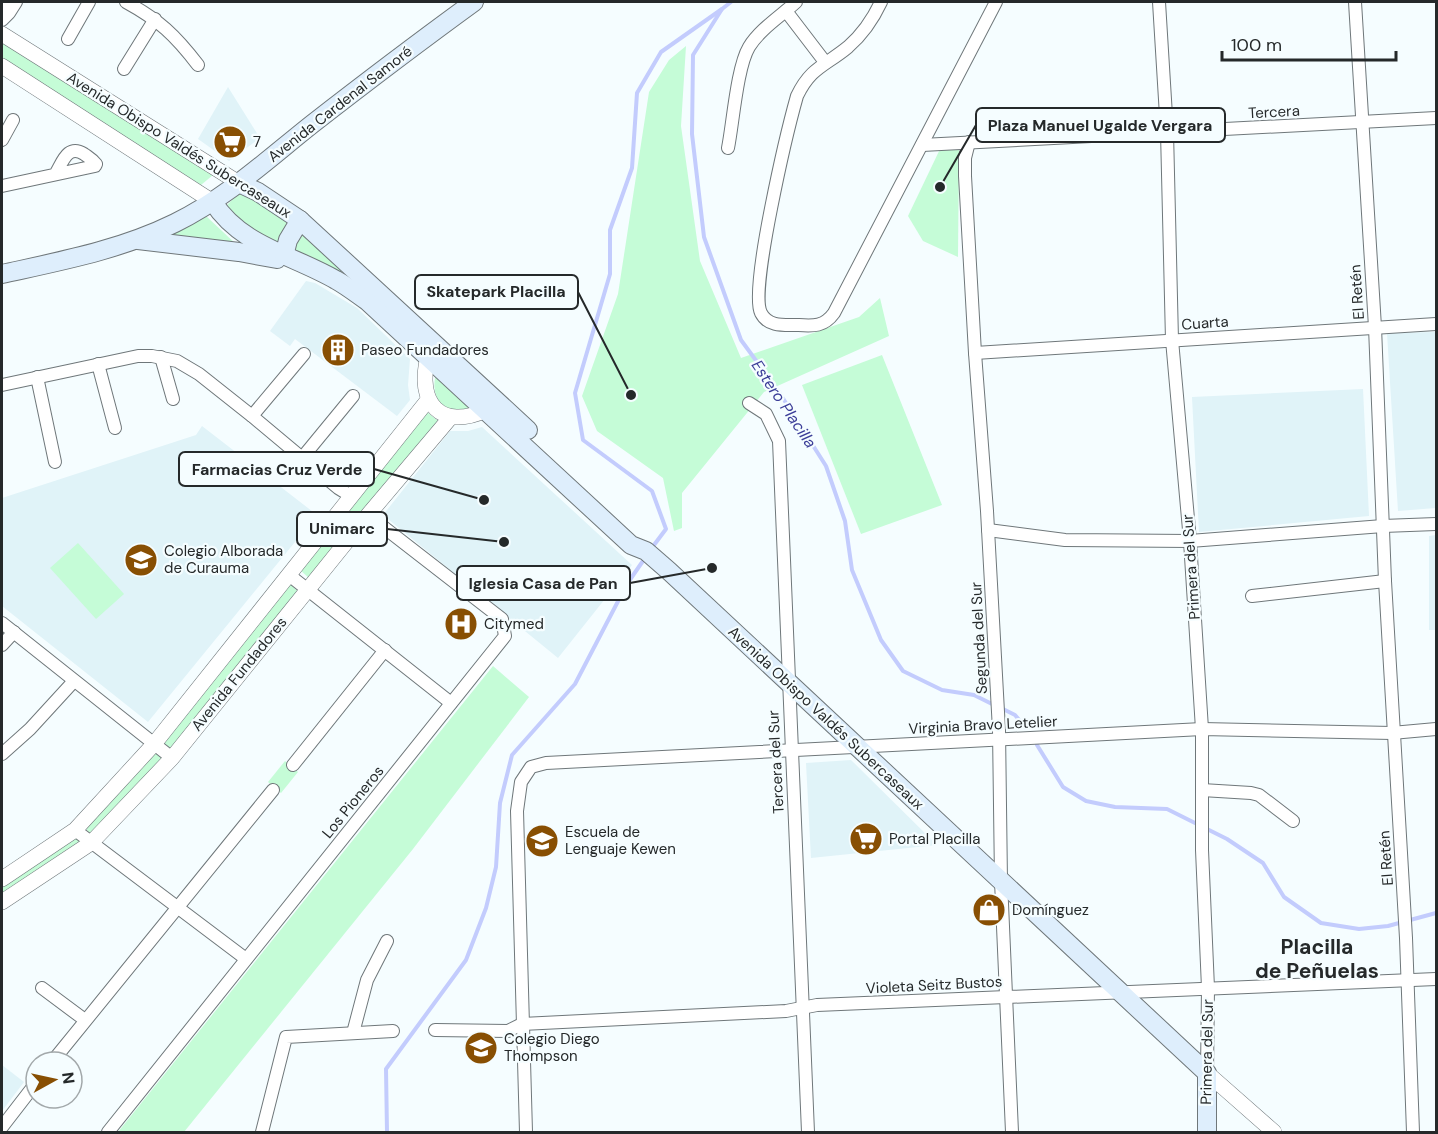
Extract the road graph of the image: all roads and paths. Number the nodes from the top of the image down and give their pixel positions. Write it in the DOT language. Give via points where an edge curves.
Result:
graph roads {
  1 [pos="4,2"];
  2 [pos="15,2"];
  3 [pos="89,2"];
  4 [pos="126,2"];
  5 [pos="474,2"];
  6 [pos="796,2"];
  7 [pos="882,2"];
  8 [pos="996,2"];
  9 [pos="1159,2"];
  10 [pos="1354,2"];
  11 [pos="2,6"];
  12 [pos="786,11"];
  13 [pos="155,19"];
  14 [pos="2,20"];
  15 [pos="2,34"];
  16 [pos="68,39"];
  17 [pos="825,62"];
  18 [pos="198,65"];
  19 [pos="2,66"];
  20 [pos="124,69"];
  21 [pos="1437,118"];
  22 [pos="13,120"];
  23 [pos="1361,122"];
  24 [pos="1167,132"];
  25 [pos="2,140"];
  26 [pos="969,142"];
  27 [pos="922,145"];
  28 [pos="728,148"];
  29 [pos="56,173"];
  30 [pos="239,183"];
  31 [pos="2,186"];
  32 [pos="213,202"];
  33 [pos="300,220"];
  34 [pos="136,240"];
  35 [pos="284,256"];
  36 [pos="310,267"];
  37 [pos="2,274"];
  38 [pos="1437,324"];
  39 [pos="1375,327"];
  40 [pos="1172,340"];
  41 [pos="975,353"];
  42 [pos="304,354"];
  43 [pos="161,357"];
  44 [pos="428,357"];
  45 [pos="98,364"];
  46 [pos="37,377"];
  47 [pos="2,385"];
  48 [pos="353,396"];
  49 [pos="173,399"];
  50 [pos="428,400"];
  51 [pos="749,403"];
  52 [pos="486,410"];
  53 [pos="252,416"];
  54 [pos="450,418"];
  55 [pos="115,428"];
  56 [pos="302,458"];
  57 [pos="55,462"];
  58 [pos="351,496"];
  59 [pos="368,515"];
  60 [pos="1437,524"];
  61 [pos="1383,526"];
  62 [pos="988,530"];
  63 [pos="1190,540"];
  64 [pos="646,551"];
  65 [pos="289,574"];
  66 [pos="1385,581"];
  67 [pos="308,589"];
  68 [pos="1252,596"];
  69 [pos="2,623"];
  70 [pos="14,632"];
  71 [pos="2,645"];
  72 [pos="385,650"];
  73 [pos="74,681"];
  74 [pos="788,682"];
  75 [pos="452,703"];
  76 [pos="1202,729"];
  77 [pos="1437,729"];
  78 [pos="1392,733"];
  79 [pos="999,734"];
  80 [pos="154,744"];
  81 [pos="857,747"];
  82 [pos="791,750"];
  83 [pos="2,754"];
  84 [pos="172,758"];
  85 [pos="293,765"];
  86 [pos="273,790"];
  87 [pos="1202,790"];
  88 [pos="1293,821"];
  89 [pos="75,830"];
  90 [pos="91,843"];
  91 [pos="2,879"];
  92 [pos="1001,881"];
  93 [pos="2,902"];
  94 [pos="178,908"];
  95 [pos="387,941"];
  96 [pos="246,959"];
  97 [pos="1437,979"];
  98 [pos="1407,980"];
  99 [pos="42,988"];
  100 [pos="1208,988"];
  101 [pos="1119,991"];
  102 [pos="1007,996"];
  103 [pos="802,1008"];
  104 [pos="85,1020"];
  105 [pos="522,1024"];
  106 [pos="435,1030"];
  107 [pos="393,1031"];
  108 [pos="353,1033"];
  109 [pos="61,1050"];
  110 [pos="1207,1073"];
  111 [pos="24,1099"];
  112 [pos="2,1127"];
  113 [pos="108,1132"];
  114 [pos="262,1132"];
  115 [pos="525,1132"];
  116 [pos="808,1132"];
  117 [pos="1012,1132"];
  118 [pos="1207,1132"];
  119 [pos="1274,1132"];
  120 [pos="1413,1132"];
  1 -- 11 [label="street"];
  2 -- 14 [label="street"];
  3 -- 16 [label="street"];
  4 -- 13 [label="street"];
  5 -- 30 [label="main road, Avenida Cardenal Samoré" via="391,62"];
  6 -- 12 [label="street"];
  7 -- 17 [label="street" via="856,40"];
  8 -- 27 [label="street"];
  9 -- 24 [label="street, Primera del Sur"];
  10 -- 23 [label="street, El Retén"];
  12 -- 17 [label="street"];
  12 -- 28 [label="street" via="749,47"];
  13 -- 18 [label="street" via="179,39"];
  13 -- 20 [label="street"];
  15 -- 30 [label="street, Avenida Obispo Valdés Subercaseaux"];
  17 -- 27 [label="street" via="812,73 797,96 765,235 758,304 767,320 777,325 815,326 834,313"];
  19 -- 32 [label="street, Avenida Obispo Valdés Subercaseaux"];
  21 -- 23 [label="street, Tercera"];
  22 -- 25 [label="street"];
  23 -- 24 [label="street, Tercera"];
  23 -- 39 [label="street, El Retén"];
  24 -- 26 [label="street, Tercera"];
  24 -- 40 [label="street, Primera del Sur"];
  26 -- 27 [label="street, Tercera"];
  26 -- 41 [label="street, Segunda del Sur" via="965,176"];
  29 -- 31 [label="street"];
  30 -- 32 [label="main road, Avenida Cardenal Samoré"];
  30 -- 33 [label="main road, Avenida Obispo Valdés Subercaseaux"];
  32 -- 34 [label="main road, Avenida Cardenal Samoré"];
  32 -- 35 [label="main road, Avenida Obispo Valdés Subercaseaux" via="242,233"];
  33 -- 35 [label="main road"];
  33 -- 64 [label="main road, Avenida Obispo Valdés Subercaseaux" via="638,536"];
  34 -- 36 [label="main road" via="239,252"];
  34 -- 37 [label="main road, Avenida Cardenal Samoré"];
  35 -- 36 [label="main road, Avenida Obispo Valdés Subercaseaux"];
  36 -- 44 [label="main road, Avenida Obispo Valdés Subercaseaux" via="367,301"];
  38 -- 39 [label="street, Cuarta"];
  39 -- 40 [label="street, Cuarta"];
  39 -- 61 [label="street, El Retén"];
  40 -- 41 [label="street, Cuarta"];
  40 -- 63 [label="street, Primera del Sur"];
  41 -- 62 [label="street, Segunda del Sur"];
  42 -- 53 [label="street"];
  43 -- 45 [label="street" via="138,356"];
  43 -- 49 [label="street"];
  43 -- 53 [label="street" via="199,374"];
  44 -- 50 [label="street"];
  44 -- 52 [label="main road, Avenida Obispo Valdés Subercaseaux"];
  45 -- 46 [label="street"];
  45 -- 55 [label="street"];
  46 -- 47 [label="street"];
  46 -- 57 [label="street"];
  48 -- 56 [label="street"];
  50 -- 54 [label="street"];
  50 -- 58 [label="street, Avenida Fundadores"];
  51 -- 74 [label="street, Tercera del Sur" via="766,414 779,441"];
  52 -- 54 [label="street"];
  52 -- 64 [label="main road, Avenida Obispo Valdés Subercaseaux" via="632,544"];
  53 -- 56 [label="street"];
  54 -- 59 [label="street, Avenida Fundadores"];
  56 -- 58 [label="street"];
  58 -- 65 [label="street, Avenida Fundadores"];
  59 -- 67 [label="street, Avenida Fundadores"];
  59 -- 75 [label="street, Los Pioneros" via="502,619 505,636"];
  60 -- 61 [label="street"];
  61 -- 63 [label="street"];
  61 -- 66 [label="street, El Retén"];
  62 -- 63 [label="street" via="1065,540"];
  62 -- 79 [label="street, Segunda del Sur"];
  63 -- 76 [label="street, Primera del Sur"];
  64 -- 74 [label="main road, Avenida Obispo Valdés Subercaseaux"];
  65 -- 67 [label="street"];
  65 -- 80 [label="street, Avenida Fundadores"];
  66 -- 68 [label="street"];
  66 -- 78 [label="street, El Retén"];
  67 -- 72 [label="street"];
  67 -- 84 [label="street, Avenida Fundadores"];
  69 -- 70 [label="street"];
  70 -- 71 [label="street"];
  70 -- 73 [label="street"];
  72 -- 75 [label="street"];
  72 -- 85 [label="street"];
  73 -- 80 [label="street"];
  73 -- 83 [label="street"];
  74 -- 81 [label="main road, Avenida Obispo Valdés Subercaseaux"];
  74 -- 82 [label="street, Tercera del Sur"];
  75 -- 96 [label="street, Los Pioneros"];
  76 -- 78 [label="street, Virginia Bravo Letelier"];
  76 -- 79 [label="street, Virginia Bravo Letelier"];
  76 -- 87 [label="street, Primera del Sur"];
  77 -- 78 [label="street, Virginia Bravo Letelier"];
  78 -- 98 [label="street, El Retén"];
  79 -- 81 [label="street, Virginia Bravo Letelier"];
  79 -- 92 [label="street, Segunda del Sur"];
  80 -- 84 [label="street"];
  80 -- 89 [label="street, Avenida Fundadores"];
  81 -- 82 [label="street, Virginia Bravo Letelier"];
  81 -- 92 [label="main road, Avenida Obispo Valdés Subercaseaux"];
  82 -- 103 [label="street, Tercera del Sur"];
  82 -- 105 [label="street, Virginia Bravo Letelier" via="546,763 531,767 521,782 517,811"];
  84 -- 90 [label="street, Avenida Fundadores"];
  86 -- 94 [label="street"];
  87 -- 88 [label="street" via="1259,795"];
  87 -- 100 [label="street, Primera del Sur"];
  89 -- 90 [label="street"];
  89 -- 91 [label="street, Avenida Fundadores"];
  90 -- 93 [label="street, Avenida Fundadores"];
  90 -- 94 [label="street"];
  92 -- 101 [label="main road, Avenida Obispo Valdés Subercaseaux"];
  92 -- 102 [label="street, Segunda del Sur"];
  94 -- 96 [label="street"];
  94 -- 104 [label="street"];
  95 -- 108 [label="street" via="367,980"];
  96 -- 113 [label="street, Los Pioneros"];
  97 -- 98 [label="street, Violeta Seitz Bustos"];
  98 -- 100 [label="street, Violeta Seitz Bustos"];
  98 -- 120 [label="street, El Retén"];
  99 -- 104 [label="street"];
  100 -- 101 [label="street, Violeta Seitz Bustos"];
  100 -- 110 [label="street, Primera del Sur"];
  101 -- 102 [label="street, Violeta Seitz Bustos"];
  101 -- 110 [label="main road, Avenida Obispo Valdés Subercaseaux"];
  102 -- 103 [label="street, Violeta Seitz Bustos"];
  102 -- 117 [label="street, Segunda del Sur"];
  103 -- 105 [label="street, Violeta Seitz Bustos"];
  103 -- 116 [label="street, Tercera del Sur"];
  104 -- 109 [label="street"];
  105 -- 106 [label="street, Violeta Seitz Bustos" via="508,1030"];
  105 -- 115 [label="street"];
  107 -- 108 [label="street"];
  108 -- 114 [label="street" via="286,1037"];
  110 -- 118 [label="main road, Primera del Sur"];
  110 -- 119 [label="street, Avenida Obispo Valdés Subercaseaux"];
  111 -- 112 [label="street"];
}
